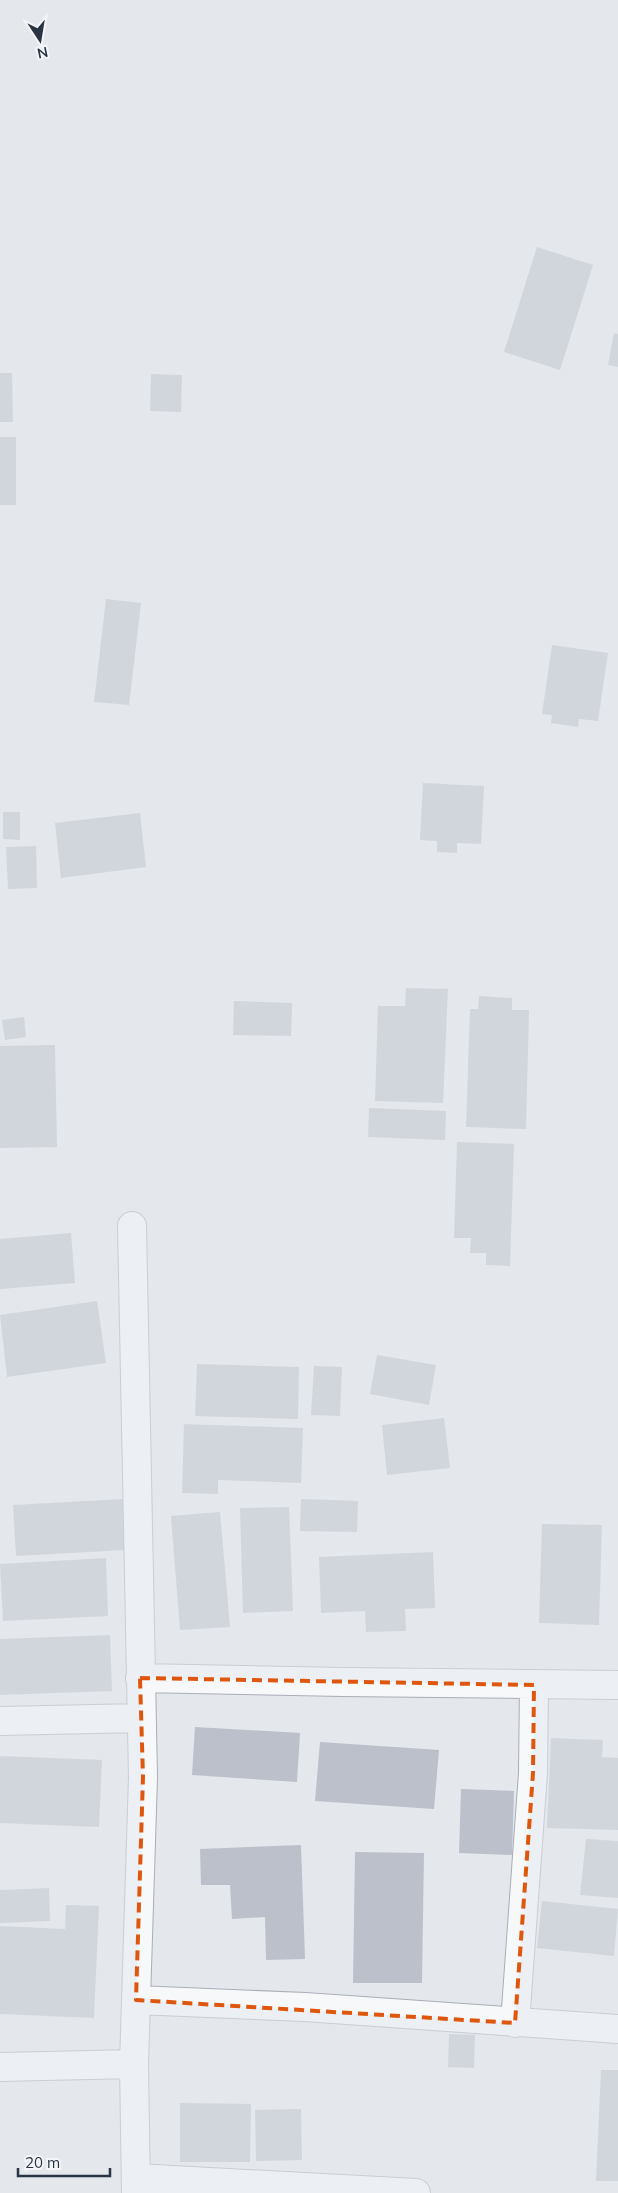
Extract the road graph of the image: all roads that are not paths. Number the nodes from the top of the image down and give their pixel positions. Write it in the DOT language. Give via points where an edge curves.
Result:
graph roads {
  1 [pos="132,1226"];
  2 [pos="140,1678"];
  3 [pos="534,1685"];
  4 [pos="618,1685"];
  5 [pos="141,1718"];
  6 [pos="0,1721"];
  7 [pos="136,2000"];
  8 [pos="515,2023"];
  9 [pos="618,2029"];
  10 [pos="134,2064"];
  11 [pos="0,2067"];
  12 [pos="136,2186"];
  13 [pos="416,2193"];
  1 -- 2 [label="street"];
  2 -- 3 [label="street"];
  2 -- 5 [label="street"];
  3 -- 4 [label="street"];
  3 -- 8 [label="street" via="533,1773"];
  5 -- 6 [label="street"];
  5 -- 7 [label="street"];
  7 -- 8 [label="street"];
  7 -- 10 [label="street"];
  8 -- 9 [label="street"];
  10 -- 11 [label="street"];
  10 -- 12 [label="street"];
  12 -- 13 [label="street"];
}
